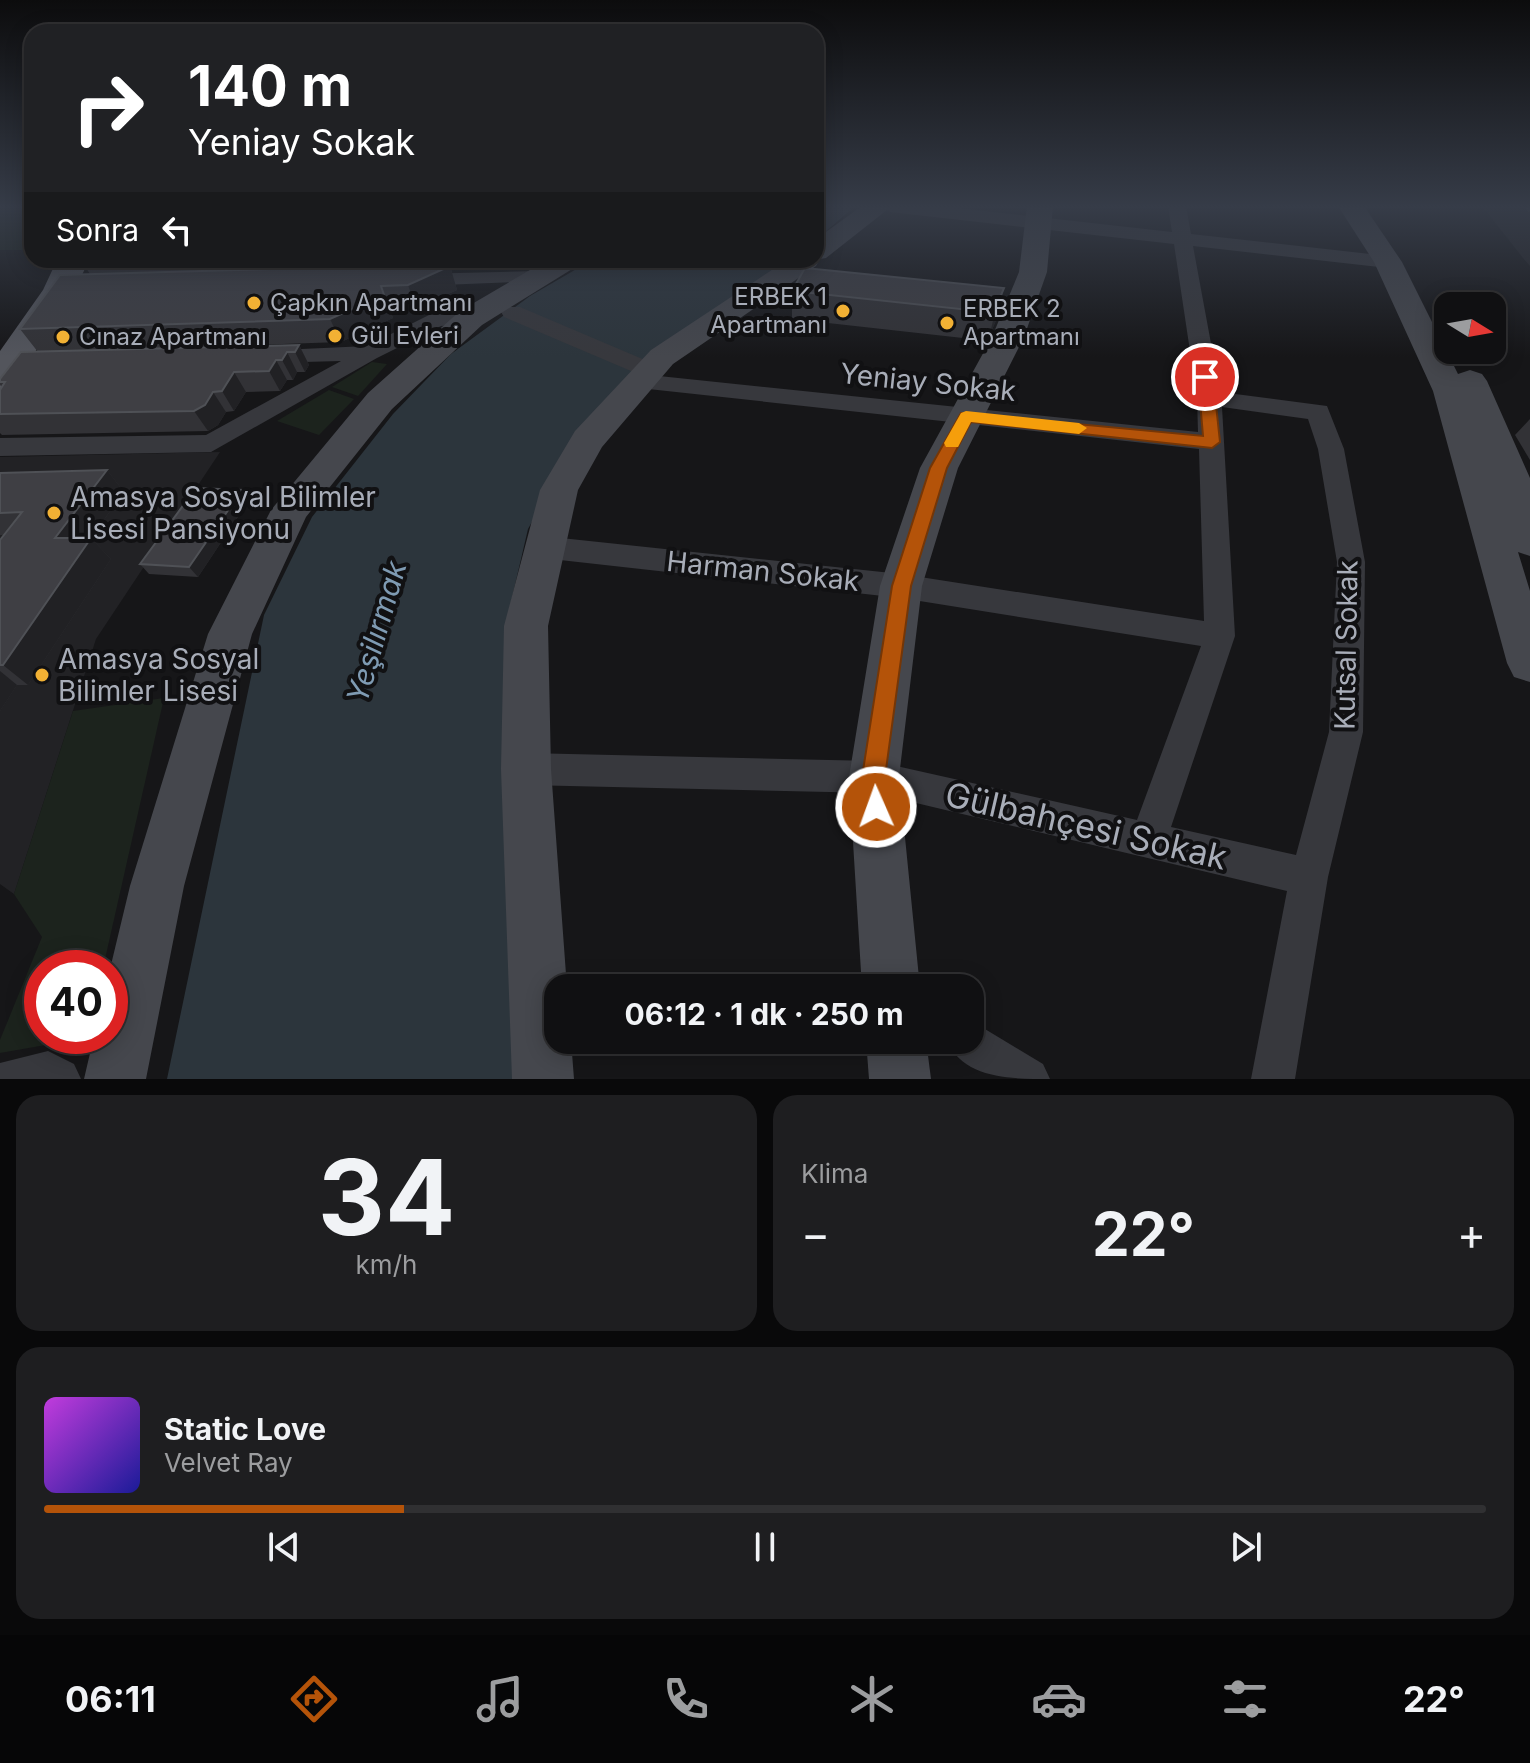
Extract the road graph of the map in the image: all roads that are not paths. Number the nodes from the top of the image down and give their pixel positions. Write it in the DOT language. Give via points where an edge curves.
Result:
graph roads {
  1 [pos="1035,256"];
  2 [pos="1185,256"];
  3 [pos="1337,256"];
  4 [pos="1384,256"];
  5 [pos="1398,256"];
  6 [pos="1388,262"];
  7 [pos="69,272"];
  8 [pos="793,277"];
  9 [pos="394,281"];
  10 [pos="522,292"];
  11 [pos="1434,316"];
  12 [pos="371,353"];
  13 [pos="238,356"];
  14 [pos="13,358"];
  15 [pos="1461,364"];
  16 [pos="645,376"];
  17 [pos="1209,398"];
  18 [pos="966,416"];
  19 [pos="1212,442"];
  20 [pos="0,447"];
  21 [pos="1530,541"];
  22 [pos="542,547"];
  23 [pos="901,586"];
  24 [pos="1220,636"];
  25 [pos="1530,663"];
  26 [pos="526,769"];
  27 [pos="874,777"];
  28 [pos="1148,840"];
  29 [pos="1309,877"];
  30 [pos="890,974"];
  31 [pos="984,1051"];
  32 [pos="897,1054"];
  33 [pos="14,1079"];
  34 [pos="59,1079"];
  35 [pos="115,1079"];
  36 [pos="543,1079"];
  37 [pos="900,1079"];
  38 [pos="1028,1079"];
  39 [pos="1273,1079"];
  1 -- 18 [label="street" via="1033,272 1011,308 1008,337"];
  2 -- 17 [label="street"];
  3 -- 6 [label="street"];
  4 -- 6 [label="street"];
  5 -- 11 [label="street"];
  6 -- 25 [label="street" via="1450,391"];
  7 -- 14 [label="main road"];
  8 -- 16 [label="street" via="662,357"];
  9 -- 10 [label="street"];
  10 -- 12 [label="street" via="437,320"];
  10 -- 16 [label="street, Yeniay Sokak"];
  10 -- 35 [label="street" via="380,401 290,510 230,634 157,886"];
  12 -- 13 [label="street"];
  12 -- 20 [label="street" via="211,443"];
  15 -- 21 [label="street" via="1513,482"];
  16 -- 18 [label="street, Yeniay Sokak"];
  16 -- 22 [label="street" via="588,440 559,490"];
  17 -- 19 [label="street"];
  17 -- 29 [label="street, Kutsal Sokak" via="1318,412 1331,449 1351,562 1346,732"];
  18 -- 19 [label="street, Yeniay Sokak"];
  18 -- 23 [label="street" via="939,468"];
  19 -- 24 [label="street"];
  22 -- 23 [label="street, Harman Sokak"];
  22 -- 26 [label="street" via="526,626"];
  23 -- 24 [label="street, Harman Sokak"];
  23 -- 27 [label="street"];
  24 -- 28 [label="street"];
  26 -- 27 [label="street, Gülbahçesi Sokak"];
  26 -- 36 [label="street"];
  27 -- 28 [label="street, Gülbahçesi Sokak"];
  27 -- 30 [label="street"];
  28 -- 29 [label="street, Gülbahçesi Sokak"];
  29 -- 39 [label="street, Kutsal Sokak"];
  31 -- 38 [label="street"];
  32 -- 37 [label="street"];
  33 -- 34 [label="street" via="48,1073"];
}
